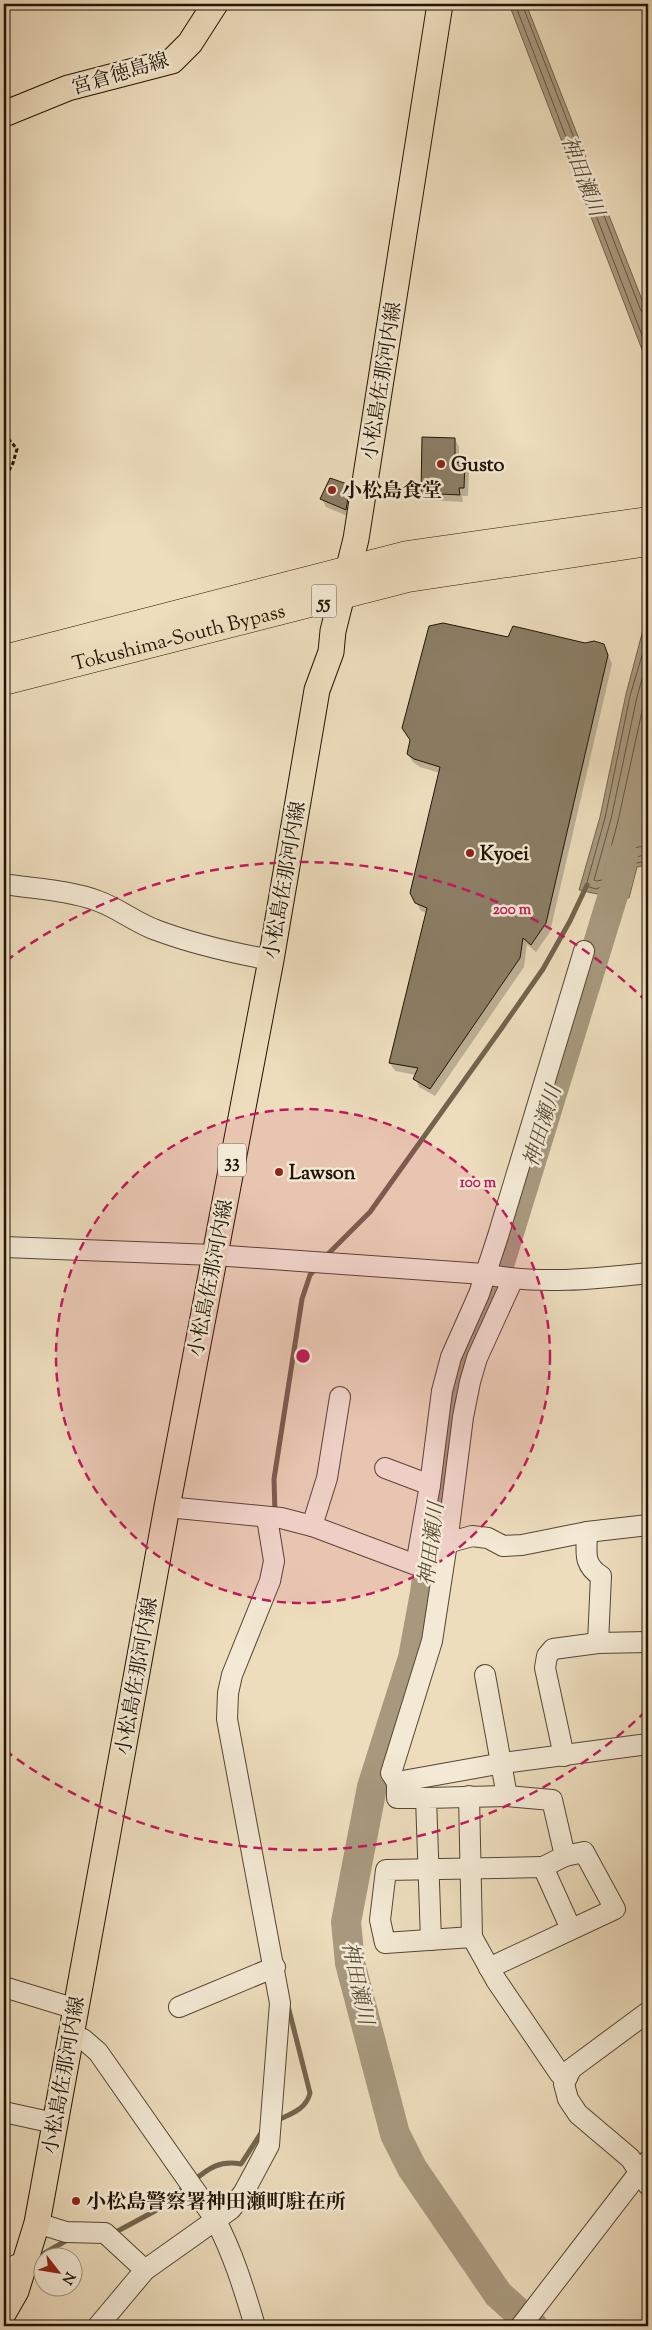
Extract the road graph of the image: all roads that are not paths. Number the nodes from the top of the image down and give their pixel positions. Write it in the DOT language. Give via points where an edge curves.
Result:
graph roads {
  1 [pos="214,4"];
  2 [pos="440,4"];
  3 [pos="4,114"];
  4 [pos="648,521"];
  5 [pos="648,542"];
  6 [pos="349,570"];
  7 [pos="341,596"];
  8 [pos="4,659"];
  9 [pos="4,681"];
  10 [pos="4,884"];
  11 [pos="584,951"];
  12 [pos="271,960"];
  13 [pos="4,1247"];
  14 [pos="214,1255"];
  15 [pos="648,1274"];
  16 [pos="499,1277"];
  17 [pos="340,1397"];
  18 [pos="385,1468"];
  19 [pos="430,1486"];
  20 [pos="166,1507"];
  21 [pos="273,1518"];
  22 [pos="312,1526"];
  23 [pos="648,1526"];
  24 [pos="587,1532"];
  25 [pos="448,1543"];
  26 [pos="648,1642"];
  27 [pos="598,1643"];
  28 [pos="485,1675"];
  29 [pos="648,1744"];
  30 [pos="564,1756"];
  31 [pos="503,1763"];
  32 [pos="397,1782"];
  33 [pos="469,1796"];
  34 [pos="507,1796"];
  35 [pos="426,1798"];
  36 [pos="565,1856"];
  37 [pos="543,1867"];
  38 [pos="429,1870"];
  39 [pos="471,1870"];
  40 [pos="571,1930"];
  41 [pos="472,1937"];
  42 [pos="432,1940"];
  43 [pos="275,1967"];
  44 [pos="489,1968"];
  45 [pos="4,1987"];
  46 [pos="179,2007"];
  47 [pos="76,2010"];
  48 [pos="645,2014"];
  49 [pos="72,2034"];
  50 [pos="567,2077"];
  51 [pos="4,2112"];
  52 [pos="54,2123"];
  53 [pos="644,2172"];
  54 [pos="215,2219"];
  55 [pos="37,2223"];
  56 [pos="26,2260"];
  57 [pos="4,2270"];
  58 [pos="145,2270"];
  59 [pos="4,2312"];
  60 [pos="526,2319"];
  61 [pos="98,2326"];
  62 [pos="255,2326"];
  1 -- 3 [label="main road, 宮倉徳島線" via="190,43 172,61 68,88"];
  2 -- 6 [label="main road, 小松島佐那河内線 / 33"];
  4 -- 6 [label="highway, Tokushima-South Bypass / 55" via="407,555"];
  5 -- 7 [label="highway, Tokushima-South Bypass / 55" via="408,578"];
  6 -- 7 [label="main road, 小松島佐那河内線 / 33"];
  6 -- 8 [label="highway, Tokushima-South Bypass / 55"];
  7 -- 9 [label="highway, Tokushima-South Bypass / 55"];
  7 -- 12 [label="main road, 小松島佐那河内線 / 33" via="331,652 317,690"];
  10 -- 12 [label="street" via="76,894 100,902 156,930 241,955"];
  11 -- 16 [label="street" via="498,1236"];
  12 -- 14 [label="main road, 小松島佐那河内線 / 33"];
  13 -- 14 [label="street"];
  14 -- 16 [label="street"];
  14 -- 20 [label="main road, 小松島佐那河内線 / 33"];
  15 -- 16 [label="street" via="600,1278"];
  16 -- 19 [label="street" via="479,1294 451,1357 442,1390"];
  16 -- 25 [label="street" via="463,1417"];
  17 -- 22 [label="street" via="327,1478"];
  18 -- 19 [label="street"];
  19 -- 22 [label="street" via="416,1565"];
  20 -- 21 [label="street"];
  20 -- 47 [label="main road, 小松島佐那河内線 / 33"];
  21 -- 22 [label="street"];
  21 -- 43 [label="street" via="274,1561 270,1581 232,1675 227,1719"];
  23 -- 24 [label="street"];
  24 -- 25 [label="street" via="522,1545 503,1546 488,1538 472,1536"];
  24 -- 27 [label="street" via="586,1560 591,1570 601,1576"];
  25 -- 32 [label="street" via="432,1641 391,1772"];
  26 -- 27 [label="street"];
  27 -- 30 [label="street" via="553,1649 547,1656 545,1668"];
  28 -- 31 [label="street"];
  29 -- 30 [label="street"];
  30 -- 31 [label="street"];
  31 -- 32 [label="street"];
  31 -- 34 [label="street"];
  32 -- 35 [label="street" via="397,1798"];
  33 -- 34 [label="street"];
  33 -- 35 [label="street"];
  33 -- 39 [label="street"];
  34 -- 36 [label="street" via="552,1800"];
  35 -- 38 [label="street"];
  36 -- 37 [label="street"];
  36 -- 40 [label="street" via="584,1852 615,1909"];
  37 -- 39 [label="street"];
  37 -- 40 [label="street"];
  38 -- 39 [label="street"];
  38 -- 42 [label="street"];
  38 -- 42 [label="street" via="386,1870 380,1920 385,1944"];
  39 -- 41 [label="street"];
  40 -- 44 [label="street"];
  41 -- 42 [label="street"];
  41 -- 44 [label="street"];
  43 -- 46 [label="street"];
  43 -- 54 [label="street" via="280,2003 269,2146 244,2192 231,2209"];
  44 -- 50 [label="street" via="560,2074"];
  45 -- 47 [label="street"];
  47 -- 49 [label="main road, 小松島佐那河内線 / 33"];
  48 -- 50 [label="street" via="570,2070"];
  49 -- 52 [label="main road, 小松島佐那河内線 / 33"];
  49 -- 54 [label="street" via="98,2052"];
  50 -- 53 [label="street" via="564,2084 568,2099 578,2114"];
  51 -- 52 [label="street"];
  52 -- 55 [label="main road, 小松島佐那河内線 / 33"];
  53 -- 60 [label="street"];
  54 -- 58 [label="street"];
  54 -- 62 [label="street" via="237,2268"];
  55 -- 56 [label="main road, 小松島佐那河内線 / 33"];
  55 -- 58 [label="street" via="66,2232 109,2235"];
  56 -- 57 [label="street"];
  56 -- 59 [label="main road, 小松島佐那河内線 / 33" via="16,2291"];
  58 -- 61 [label="street"];
}
